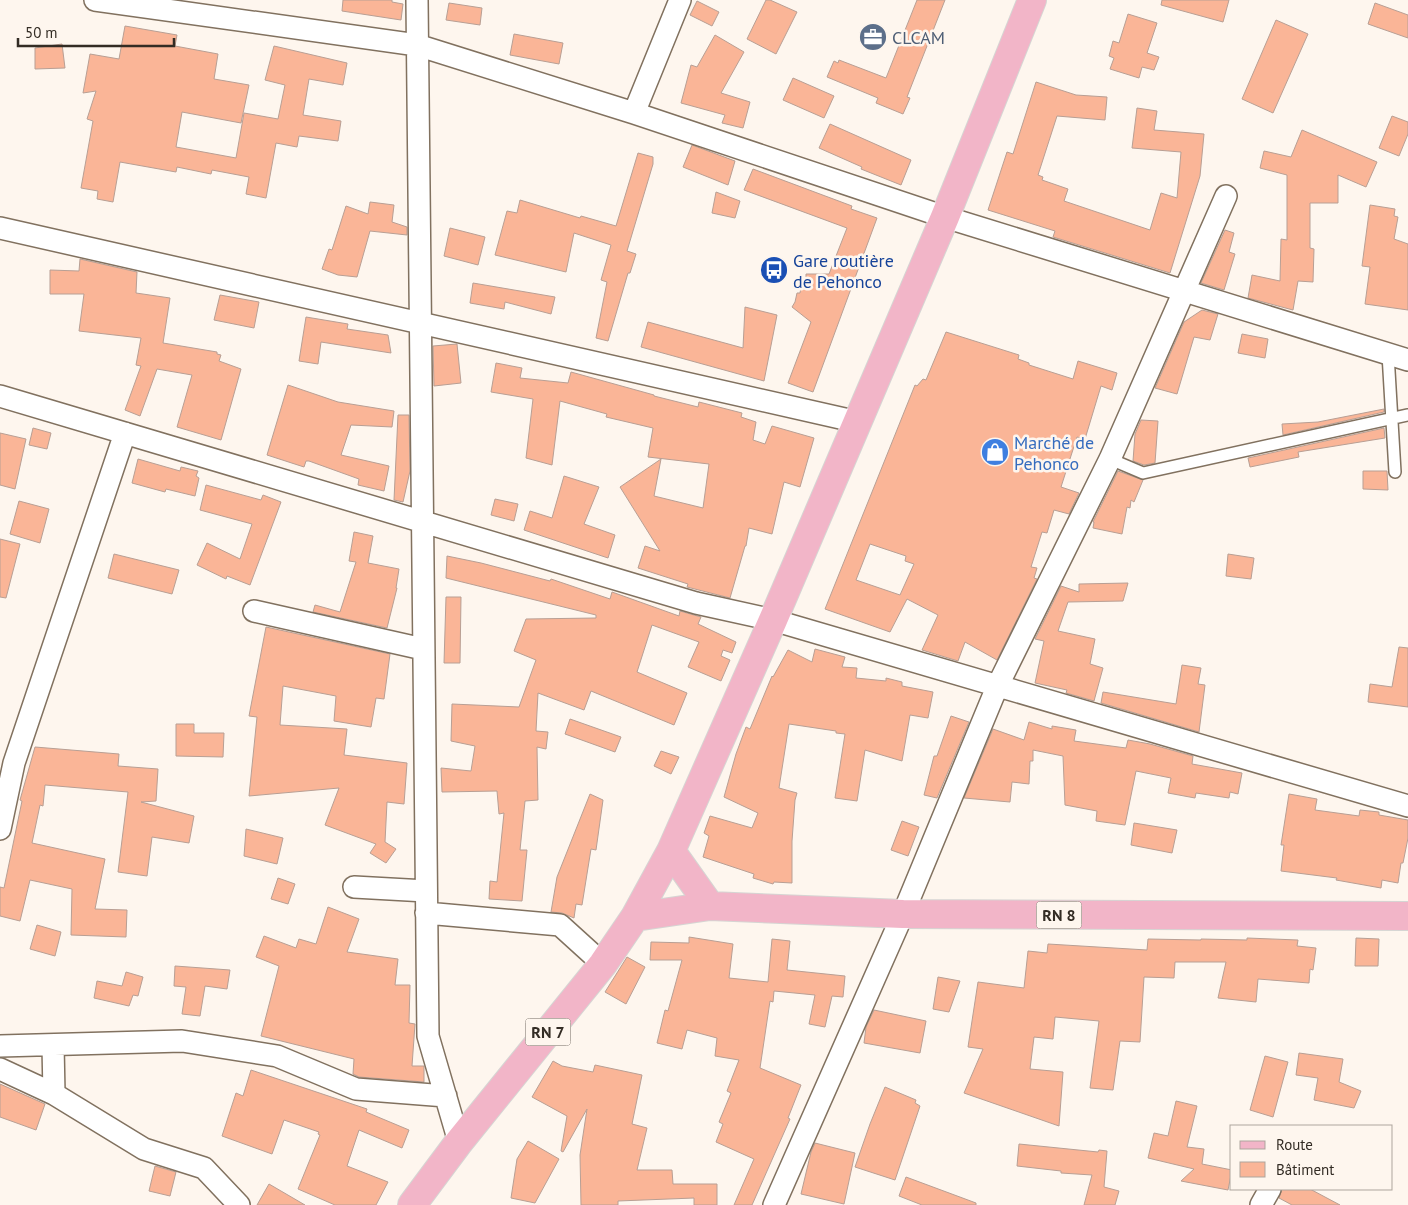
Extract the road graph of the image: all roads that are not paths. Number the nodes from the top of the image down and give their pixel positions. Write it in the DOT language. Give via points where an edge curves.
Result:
graph roads {
  1 [pos="95,0"];
  2 [pos="417,0"];
  3 [pos="680,0"];
  4 [pos="1032,0"];
  5 [pos="418,45"];
  6 [pos="634,113"];
  7 [pos="1226,196"];
  8 [pos="945,217"];
  9 [pos="0,228"];
  10 [pos="1184,290"];
  11 [pos="420,323"];
  12 [pos="1388,354"];
  13 [pos="1408,360"];
  14 [pos="0,396"];
  15 [pos="1407,415"];
  16 [pos="1392,419"];
  17 [pos="858,422"];
  18 [pos="125,433"];
  19 [pos="1110,459"];
  20 [pos="1395,472"];
  21 [pos="422,521"];
  22 [pos="254,611"];
  23 [pos="773,620"];
  24 [pos="424,649"];
  25 [pos="997,687"];
  26 [pos="7,763"];
  27 [pos="1408,806"];
  28 [pos="0,829"];
  29 [pos="671,851"];
  30 [pos="354,887"];
  31 [pos="426,891"];
  32 [pos="710,906"];
  33 [pos="426,913"];
  34 [pos="903,914"];
  35 [pos="1408,916"];
  36 [pos="635,917"];
  37 [pos="603,964"];
  38 [pos="53,1045"];
  39 [pos="0,1046"];
  40 [pos="0,1069"];
  41 [pos="54,1094"];
  42 [pos="446,1096"];
  43 [pos="459,1142"];
  44 [pos="1270,1190"];
  45 [pos="239,1205"];
  46 [pos="412,1205"];
  47 [pos="774,1205"];
  48 [pos="1262,1205"];
  1 -- 5 [label="street"];
  2 -- 5 [label="street"];
  3 -- 6 [label="street"];
  4 -- 8 [label="main road"];
  5 -- 6 [label="street"];
  5 -- 11 [label="street"];
  6 -- 8 [label="street"];
  7 -- 10 [label="street"];
  8 -- 10 [label="street"];
  8 -- 17 [label="main road"];
  9 -- 11 [label="street"];
  10 -- 12 [label="street"];
  10 -- 19 [label="street"];
  11 -- 17 [label="street"];
  11 -- 21 [label="street"];
  12 -- 13 [label="street"];
  12 -- 16 [label="lane"];
  14 -- 18 [label="street"];
  15 -- 16 [label="lane"];
  16 -- 19 [label="lane" via="1143,473"];
  16 -- 20 [label="lane"];
  17 -- 23 [label="main road"];
  18 -- 21 [label="street"];
  18 -- 26 [label="street"];
  19 -- 25 [label="street"];
  21 -- 23 [label="street" via="696,603"];
  21 -- 24 [label="street"];
  22 -- 24 [label="street"];
  23 -- 25 [label="street"];
  23 -- 29 [label="main road"];
  24 -- 31 [label="street"];
  25 -- 27 [label="street"];
  25 -- 34 [label="street"];
  26 -- 28 [label="street"];
  29 -- 32 [label="main road"];
  29 -- 36 [label="main road, RN 7"];
  30 -- 31 [label="street"];
  31 -- 33 [label="street"];
  32 -- 34 [label="main road, RN 8"];
  32 -- 36 [label="main road, RN 8"];
  33 -- 37 [label="street" via="560,925"];
  33 -- 42 [label="street" via="428,1036"];
  34 -- 35 [label="main road, RN 8"];
  34 -- 47 [label="street"];
  36 -- 37 [label="main road, RN 7"];
  37 -- 43 [label="main road, RN 7"];
  38 -- 39 [label="street"];
  38 -- 41 [label="street"];
  38 -- 42 [label="street" via="182,1040 277,1056 356,1089"];
  40 -- 41 [label="street"];
  41 -- 45 [label="street" via="144,1150 204,1168"];
  42 -- 43 [label="street"];
  43 -- 46 [label="main road, RN 7"];
  44 -- 48 [label="street"];
}
